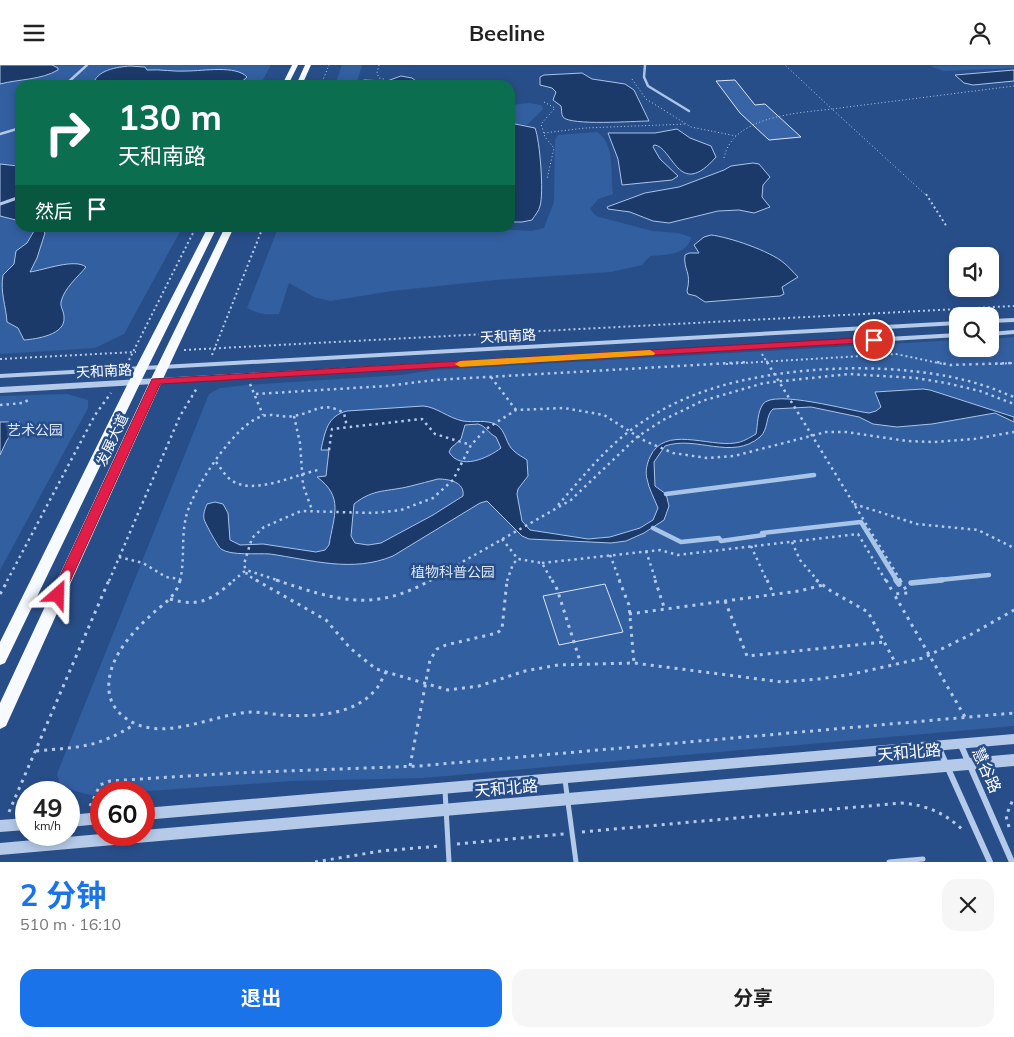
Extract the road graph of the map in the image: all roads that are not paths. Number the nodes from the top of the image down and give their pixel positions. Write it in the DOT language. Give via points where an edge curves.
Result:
graph roads {
  1 [pos="295,65"];
  2 [pos="308,65"];
  3 [pos="86,66"];
  4 [pos="70,80"];
  5 [pos="288,80"];
  6 [pos="301,80"];
  7 [pos="15,130"];
  8 [pos="0,134"];
  9 [pos="15,199"];
  10 [pos="0,204"];
  11 [pos="210,232"];
  12 [pos="228,232"];
  13 [pos="1014,320"];
  14 [pos="999,321"];
  15 [pos="949,324"];
  16 [pos="1014,332"];
  17 [pos="999,333"];
  18 [pos="949,336"];
  19 [pos="163,368"];
  20 [pos="141,369"];
  21 [pos="0,376"];
  22 [pos="156,381"];
  23 [pos="134,382"];
  24 [pos="0,389"];
  25 [pos="0,658"];
  26 [pos="0,721"];
  27 [pos="1014,739"];
  28 [pos="960,743"];
  29 [pos="937,746"];
  30 [pos="1014,760"];
  31 [pos="969,763"];
  32 [pos="946,765"];
  33 [pos="564,778"];
  34 [pos="445,788"];
  35 [pos="567,799"];
  36 [pos="446,809"];
  37 [pos="155,813"];
  38 [pos="15,825"];
  39 [pos="2,826"];
  40 [pos="0,849"];
  41 [pos="923,859"];
  42 [pos="449,862"];
  43 [pos="576,862"];
  44 [pos="889,862"];
  45 [pos="990,862"];
  46 [pos="1012,862"];
  1 -- 5 [label="main road"];
  2 -- 6 [label="main road"];
  3 -- 4 [label="lane"];
  7 -- 8 [label="lane"];
  9 -- 10 [label="lane"];
  11 -- 20 [label="main road, 发展大道"];
  12 -- 19 [label="main road, 发展大道"];
  13 -- 14 [label="street"];
  15 -- 19 [label="street, 天和南路"];
  16 -- 17 [label="street"];
  18 -- 22 [label="street, 天和南路"];
  19 -- 20 [label="street, 天和南路"];
  19 -- 22 [label="main road, 发展大道"];
  20 -- 21 [label="street, 天和南路"];
  20 -- 23 [label="main road, 发展大道"];
  22 -- 23 [label="street, 天和南路"];
  22 -- 26 [label="main road, 发展大道"];
  23 -- 24 [label="street, 天和南路"];
  23 -- 25 [label="main road, 发展大道"];
  27 -- 28 [label="street, 天和北路"];
  28 -- 29 [label="street, 天和北路"];
  28 -- 31 [label="street, 慧谷路"];
  29 -- 32 [label="street"];
  29 -- 33 [label="street, 天和北路"];
  30 -- 31 [label="street, 天和北路"];
  31 -- 32 [label="street, 天和北路"];
  31 -- 46 [label="street, 慧谷路"];
  32 -- 35 [label="street, 天和北路"];
  32 -- 45 [label="street"];
  33 -- 34 [label="street, 天和北路"];
  33 -- 35 [label="lane"];
  34 -- 36 [label="lane"];
  34 -- 37 [label="street, 天和北路"];
  35 -- 36 [label="street, 天和北路"];
  35 -- 43 [label="lane"];
  36 -- 40 [label="street, 天和北路"];
  36 -- 42 [label="lane"];
  38 -- 39 [label="street"];
  41 -- 44 [label="lane"];
}
